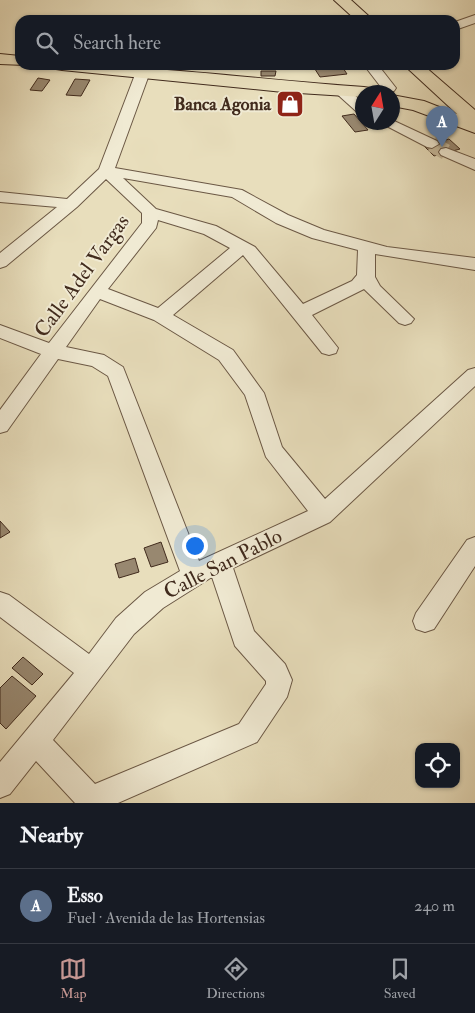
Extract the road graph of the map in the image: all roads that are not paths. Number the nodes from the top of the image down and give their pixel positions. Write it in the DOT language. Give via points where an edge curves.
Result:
graph roads {
  1 [pos="342,0"];
  2 [pos="359,15"];
  3 [pos="475,18"];
  4 [pos="460,24"];
  5 [pos="0,59"];
  6 [pos="15,60"];
  7 [pos="119,70"];
  8 [pos="380,70"];
  9 [pos="142,72"];
  10 [pos="402,83"];
  11 [pos="355,96"];
  12 [pos="475,98"];
  13 [pos="450,99"];
  14 [pos="475,102"];
  15 [pos="475,120"];
  16 [pos="475,127"];
  17 [pos="400,129"];
  18 [pos="432,144"];
  19 [pos="446,152"];
  20 [pos="475,165"];
  21 [pos="106,171"];
  22 [pos="0,197"];
  23 [pos="71,204"];
  24 [pos="150,212"];
  25 [pos="242,247"];
  26 [pos="367,247"];
  27 [pos="0,262"];
  28 [pos="475,264"];
  29 [pos="366,277"];
  30 [pos="98,291"];
  31 [pos="300,313"];
  32 [pos="160,316"];
  33 [pos="405,319"];
  34 [pos="0,331"];
  35 [pos="328,348"];
  36 [pos="55,352"];
  37 [pos="475,374"];
  38 [pos="0,425"];
  39 [pos="324,513"];
  40 [pos="475,547"];
  41 [pos="220,565"];
  42 [pos="193,576"];
  43 [pos="0,603"];
  44 [pos="425,621"];
  45 [pos="92,670"];
  46 [pos="36,741"];
  47 [pos="0,784"];
  1 -- 2 [label="main road"];
  3 -- 4 [label="street"];
  5 -- 6 [label="main road"];
  7 -- 9 [label="main road"];
  8 -- 10 [label="street"];
  9 -- 11 [label="main road"];
  9 -- 21 [label="street"];
  10 -- 13 [label="main road"];
  10 -- 13 [label="main road"];
  10 -- 16 [label="main road" via="418,105"];
  12 -- 13 [label="main road"];
  13 -- 14 [label="main road"];
  13 -- 15 [label="main road"];
  17 -- 18 [label="street"];
  19 -- 20 [label="street"];
  21 -- 23 [label="street"];
  21 -- 24 [label="street, Calle Adel Vargas"];
  21 -- 26 [label="street" via="236,193 291,223"];
  22 -- 23 [label="street"];
  23 -- 27 [label="street"];
  24 -- 25 [label="street" via="210,230"];
  24 -- 30 [label="street, Calle Adel Vargas" via="150,224"];
  25 -- 31 [label="street" via="249,251"];
  25 -- 32 [label="street"];
  26 -- 28 [label="street"];
  26 -- 29 [label="street"];
  29 -- 31 [label="street" via="358,285"];
  29 -- 33 [label="street" via="374,290"];
  30 -- 32 [label="street"];
  30 -- 36 [label="street, Calle Adel Vargas"];
  31 -- 35 [label="street"];
  32 -- 39 [label="street" via="226,355 254,393 273,451"];
  34 -- 36 [label="street"];
  36 -- 38 [label="street, Calle Adel Vargas"];
  36 -- 42 [label="street" via="97,360 116,372"];
  37 -- 39 [label="street, Calle San Pablo"];
  39 -- 41 [label="street, Calle San Pablo"];
  40 -- 44 [label="street"];
  41 -- 42 [label="street, Calle San Pablo"];
  41 -- 46 [label="street" via="244,638 279,680 278,688 248,733 97,798 89,798"];
  42 -- 45 [label="street, Calle San Pablo" via="154,600 125,626"];
  43 -- 45 [label="street"];
  45 -- 46 [label="street, Calle San Pablo"];
  46 -- 47 [label="street, Calle San Pablo"];
}
